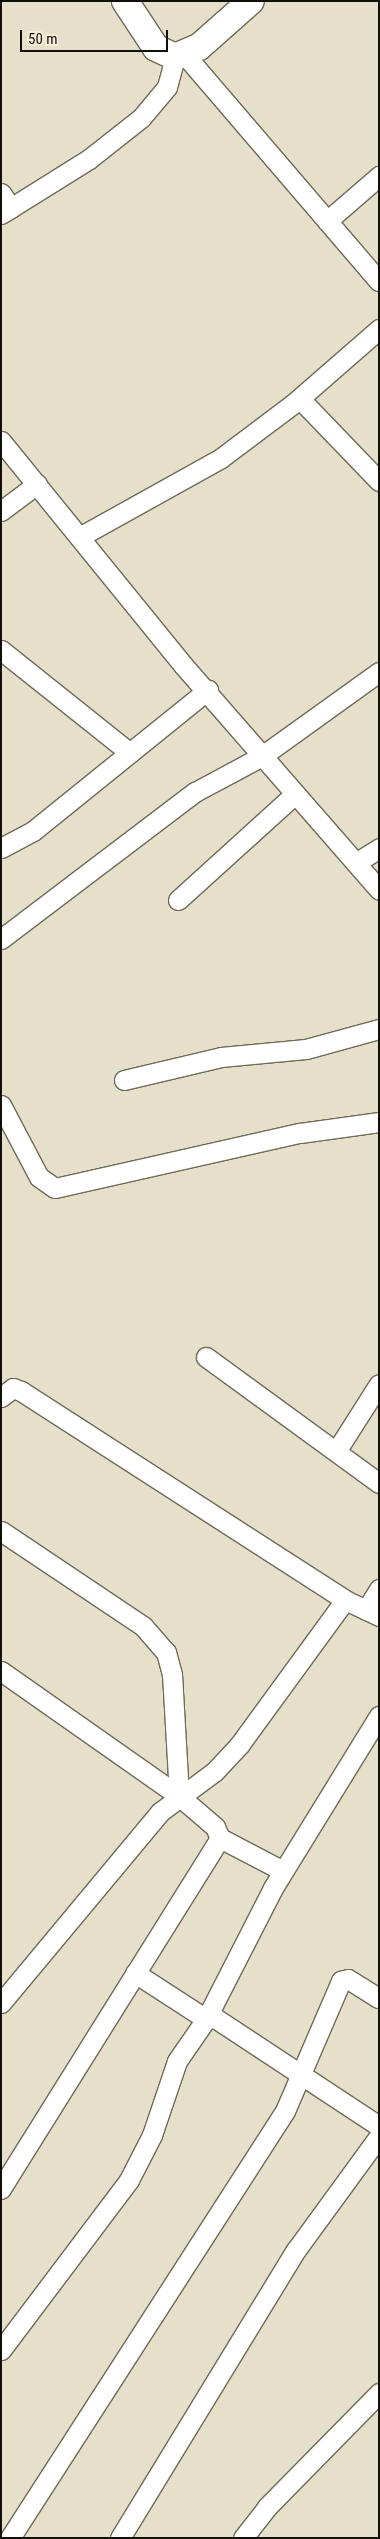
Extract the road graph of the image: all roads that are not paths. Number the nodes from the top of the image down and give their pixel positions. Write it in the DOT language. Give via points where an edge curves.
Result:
graph roads {
  1 [pos="125,1"];
  2 [pos="251,1"];
  3 [pos="180,56"];
  4 [pos="379,176"];
  5 [pos="4,205"];
  6 [pos="327,221"];
  7 [pos="379,281"];
  8 [pos="379,329"];
  9 [pos="300,399"];
  10 [pos="1,441"];
  11 [pos="379,481"];
  12 [pos="37,484"];
  13 [pos="1,511"];
  14 [pos="81,536"];
  15 [pos="1,650"];
  16 [pos="379,672"];
  17 [pos="208,690"];
  18 [pos="130,753"];
  19 [pos="262,756"];
  20 [pos="295,794"];
  21 [pos="4,841"];
  22 [pos="379,848"];
  23 [pos="357,862"];
  24 [pos="379,890"];
  25 [pos="178,900"];
  26 [pos="1,939"];
  27 [pos="379,1029"];
  28 [pos="124,1080"];
  29 [pos="1,1105"];
  30 [pos="379,1122"];
  31 [pos="206,1357"];
  32 [pos="379,1384"];
  33 [pos="1,1396"];
  34 [pos="337,1450"];
  35 [pos="379,1483"];
  36 [pos="1,1531"];
  37 [pos="379,1590"];
  38 [pos="345,1600"];
  39 [pos="372,1613"];
  40 [pos="1,1671"];
  41 [pos="379,1716"];
  42 [pos="179,1796"];
  43 [pos="220,1838"];
  44 [pos="283,1871"];
  45 [pos="135,1973"];
  46 [pos="379,1998"];
  47 [pos="1,2003"];
  48 [pos="206,2019"];
  49 [pos="297,2076"];
  50 [pos="379,2126"];
  51 [pos="379,2136"];
  52 [pos="1,2189"];
  53 [pos="1,2350"];
  54 [pos="379,2393"];
  55 [pos="10,2538"];
  56 [pos="120,2538"];
  57 [pos="244,2538"];
  1 -- 3 [label="street" via="156,48"];
  2 -- 3 [label="street"];
  3 -- 5 [label="street" via="168,87 141,118 89,159"];
  3 -- 6 [label="street"];
  4 -- 6 [label="street"];
  6 -- 7 [label="street"];
  8 -- 9 [label="street"];
  9 -- 11 [label="street"];
  9 -- 14 [label="street" via="186,481"];
  10 -- 12 [label="street"];
  12 -- 13 [label="street"];
  12 -- 14 [label="street"];
  14 -- 17 [label="street"];
  15 -- 18 [label="street"];
  16 -- 19 [label="street"];
  17 -- 18 [label="street"];
  17 -- 19 [label="street"];
  18 -- 21 [label="street"];
  19 -- 20 [label="street"];
  19 -- 26 [label="street" via="195,792"];
  20 -- 23 [label="street"];
  20 -- 25 [label="street"];
  22 -- 23 [label="street"];
  23 -- 24 [label="street"];
  27 -- 28 [label="street" via="306,1049 221,1057"];
  29 -- 30 [label="street" via="39,1177 55,1188 300,1132"];
  31 -- 34 [label="street"];
  32 -- 34 [label="street"];
  33 -- 38 [label="street" via="12,1388 21,1391"];
  34 -- 35 [label="street"];
  36 -- 42 [label="street" via="144,1626 166,1652 172,1674"];
  37 -- 39 [label="street"];
  38 -- 39 [label="street"];
  38 -- 42 [label="street" via="240,1744 215,1771"];
  40 -- 42 [label="street"];
  41 -- 44 [label="street"];
  42 -- 43 [label="street" via="216,1827"];
  42 -- 47 [label="street" via="160,1812"];
  43 -- 44 [label="street"];
  43 -- 45 [label="street"];
  44 -- 48 [label="street"];
  45 -- 48 [label="street"];
  45 -- 52 [label="street"];
  46 -- 49 [label="street" via="348,1979 341,1981"];
  48 -- 49 [label="street" via="215,2018"];
  48 -- 53 [label="street" via="177,2061 149,2143 129,2180"];
  49 -- 50 [label="street"];
  49 -- 55 [label="street" via="285,2111"];
  51 -- 56 [label="street" via="296,2250"];
  54 -- 57 [label="street" via="267,2507"];
}
